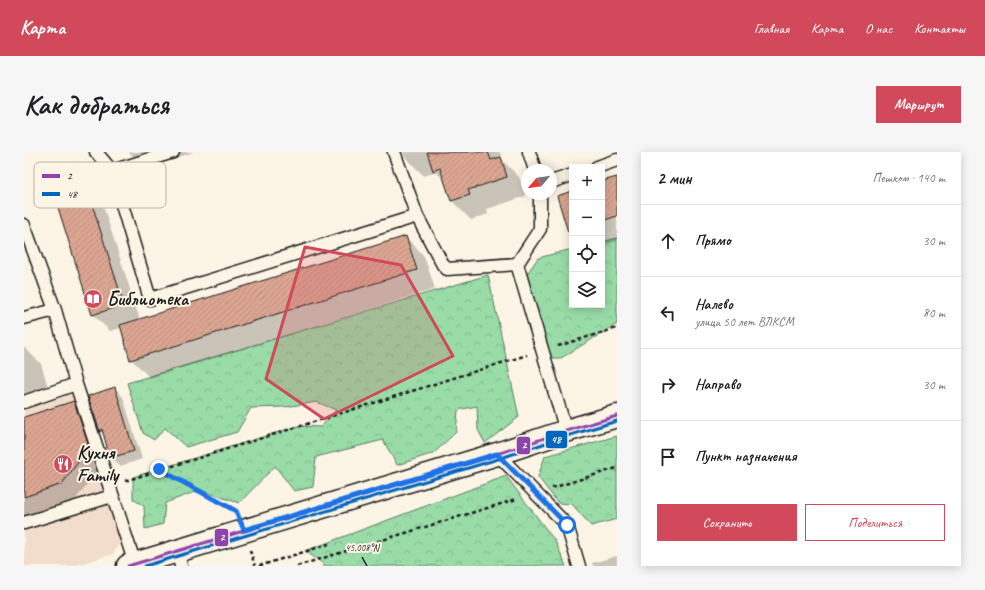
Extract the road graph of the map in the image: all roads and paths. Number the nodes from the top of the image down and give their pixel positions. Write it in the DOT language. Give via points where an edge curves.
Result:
graph roads {
  1 [pos="96,152"];
  2 [pos="173,152"];
  3 [pos="394,152"];
  4 [pos="530,152"];
  5 [pos="617,160"];
  6 [pos="104,162"];
  7 [pos="141,162"];
  8 [pos="534,164"];
  9 [pos="605,164"];
  10 [pos="569,176"];
  11 [pos="557,180"];
  12 [pos="540,200"];
  13 [pos="123,208"];
  14 [pos="417,216"];
  15 [pos="24,225"];
  16 [pos="517,264"];
  17 [pos="55,310"];
  18 [pos="24,318"];
  19 [pos="617,328"];
  20 [pos="543,350"];
  21 [pos="76,384"];
  22 [pos="24,402"];
  23 [pos="617,416"];
  24 [pos="566,431"];
  25 [pos="497,454"];
  26 [pos="617,468"];
  27 [pos="159,469"];
  28 [pos="111,491"];
  29 [pos="536,493"];
  30 [pos="24,523"];
  31 [pos="244,530"];
  32 [pos="328,544"];
  33 [pos="179,558"];
  34 [pos="131,565"];
  35 [pos="255,566"];
  36 [pos="259,566"];
  37 [pos="297,566"];
  38 [pos="579,566"];
  1 -- 6 [label="lane"];
  2 -- 7 [label="lane"];
  3 -- 14 [label="lane"];
  4 -- 8 [label="lane"];
  5 -- 9 [label="lane"];
  10 -- 11 [label="lane"];
  12 -- 16 [label="lane" via="540,229"];
  13 -- 14 [label="lane" via="150,299"];
  14 -- 16 [label="lane" via="447,269"];
  15 -- 17 [label="lane"];
  16 -- 20 [label="lane"];
  17 -- 18 [label="lane"];
  17 -- 21 [label="lane"];
  19 -- 20 [label="path"];
  20 -- 24 [label="lane"];
  20 -- 27 [label="path"];
  21 -- 22 [label="lane"];
  21 -- 28 [label="lane"];
  23 -- 24 [label="street"];
  24 -- 25 [label="street"];
  25 -- 29 [label="lane"];
  25 -- 31 [label="street"];
  26 -- 29 [label="path"];
  27 -- 28 [label="path"];
  27 -- 31 [label="path" via="236,511"];
  28 -- 30 [label="lane"];
  28 -- 34 [label="lane"];
  29 -- 37 [label="path"];
  29 -- 38 [label="lane" via="567,525"];
  31 -- 33 [label="street"];
  31 -- 35 [label="path"];
  32 -- 36 [label="path"];
  33 -- 34 [label="street"];
}
